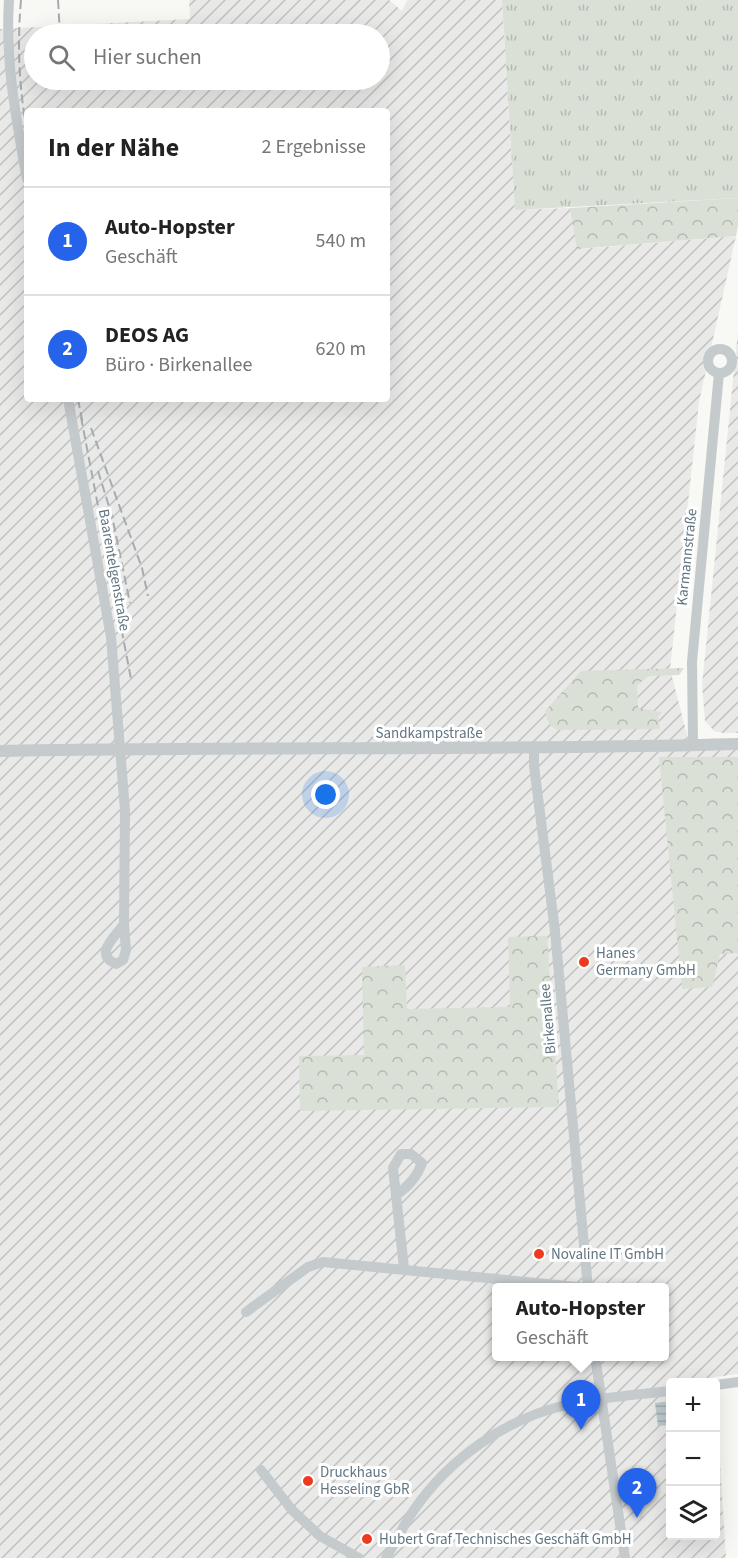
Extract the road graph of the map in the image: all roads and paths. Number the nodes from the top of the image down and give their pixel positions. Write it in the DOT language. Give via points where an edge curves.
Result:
graph roads {
  1 [pos="9,0"];
  2 [pos="24,162"];
  3 [pos="719,373"];
  4 [pos="69,402"];
  5 [pos="738,744"];
  6 [pos="693,745"];
  7 [pos="119,748"];
  8 [pos="534,748"];
  9 [pos="0,751"];
  10 [pos="124,924"];
  11 [pos="396,1195"];
  12 [pos="404,1268"];
  13 [pos="549,1283"];
  14 [pos="588,1283"];
  15 [pos="246,1312"];
  16 [pos="596,1361"];
  17 [pos="738,1382"];
  18 [pos="720,1384"];
  19 [pos="666,1392"];
  20 [pos="600,1400"];
  21 [pos="261,1470"];
  22 [pos="359,1558"];
  23 [pos="386,1558"];
  24 [pos="625,1558"];
  1 -- 2 [label="street" via="7,39"];
  3 -- 6 [label="street, Karmannstraße" via="692,662"];
  4 -- 7 [label="street, Baarentelgenstraße" via="111,638"];
  5 -- 6 [label="street, Sandkampstraße"];
  6 -- 8 [label="street, Sandkampstraße"];
  7 -- 8 [label="street, Sandkampstraße"];
  7 -- 9 [label="street, Sandkampstraße"];
  7 -- 10 [label="street" via="125,810"];
  8 -- 14 [label="street, Birkenallee"];
  11 -- 12 [label="street"];
  12 -- 13 [label="street, Birkenallee"];
  12 -- 15 [label="street, Birkenallee" via="323,1262 308,1267"];
  16 -- 20 [label="street"];
  17 -- 18 [label="street"];
  19 -- 20 [label="street"];
  20 -- 23 [label="street" via="546,1411 485,1441 431,1488"];
  20 -- 24 [label="street"];
  21 -- 22 [label="street" via="292,1510 320,1536"];
}
